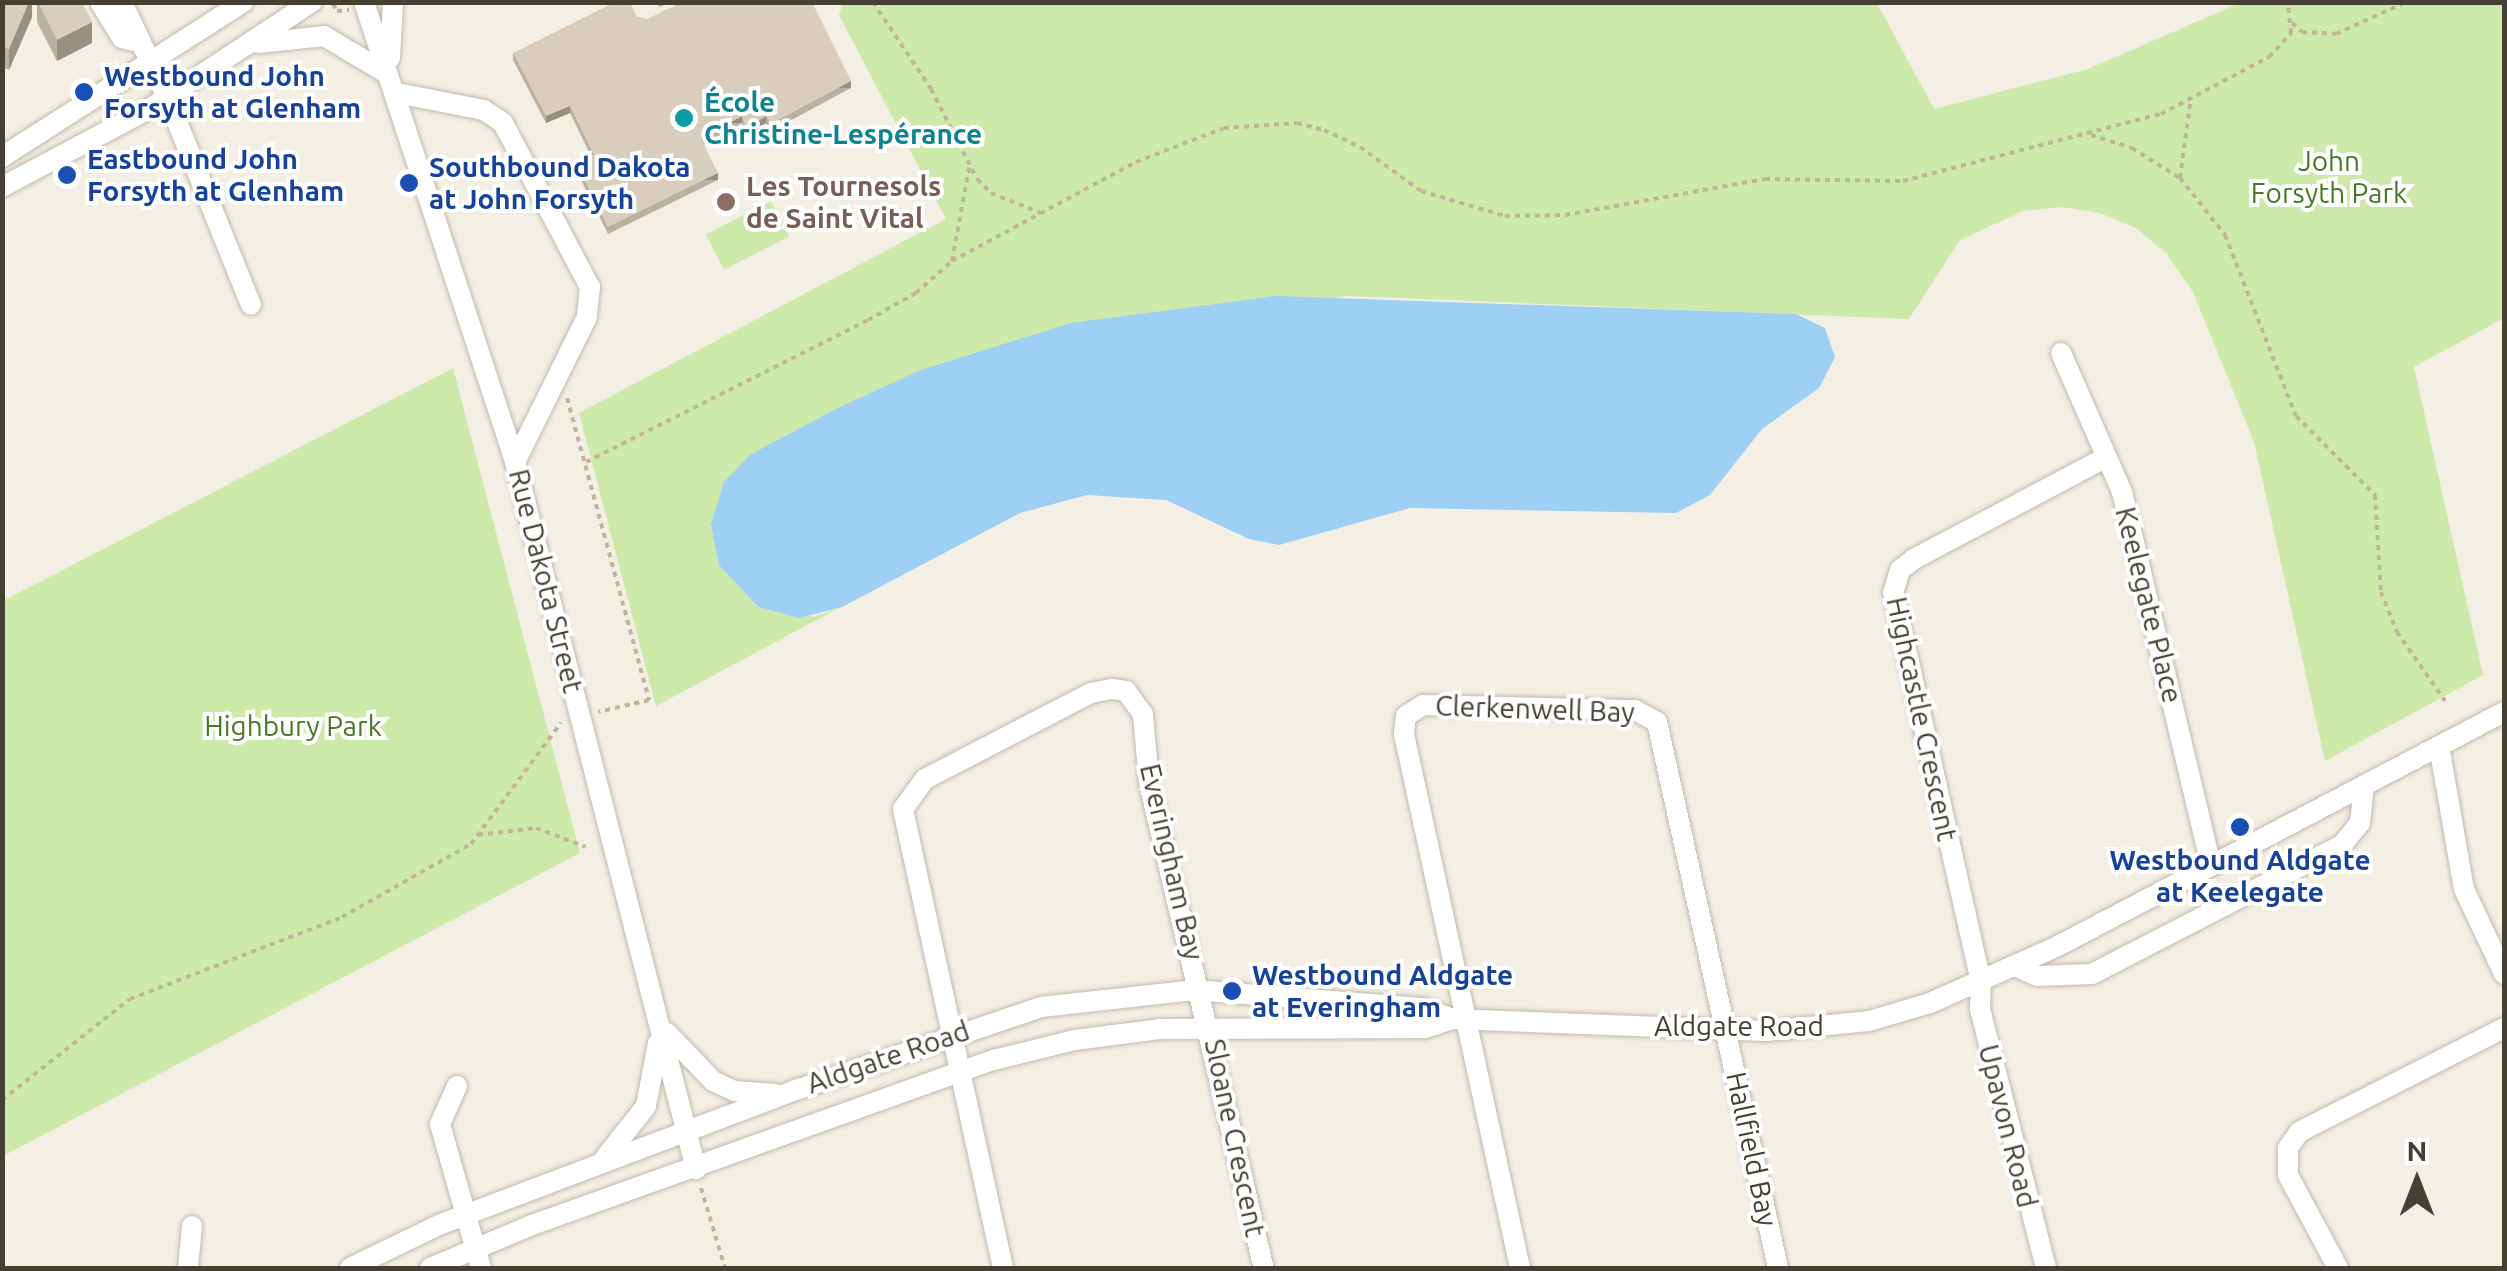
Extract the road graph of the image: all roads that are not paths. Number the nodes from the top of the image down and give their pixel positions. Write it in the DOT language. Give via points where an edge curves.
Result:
graph roads {
  1 [pos="100,2"];
  2 [pos="122,2"];
  3 [pos="242,2"];
  4 [pos="312,2"];
  5 [pos="394,2"];
  6 [pos="356,6"];
  7 [pos="138,42"];
  8 [pos="243,48"];
  9 [pos="159,80"];
  10 [pos="393,84"];
  11 [pos="2,157"];
  12 [pos="2,186"];
  13 [pos="250,305"];
  14 [pos="2061,352"];
  15 [pos="2107,457"];
  16 [pos="515,462"];
  17 [pos="2502,716"];
  18 [pos="2439,746"];
  19 [pos="2364,786"];
  20 [pos="2211,866"];
  21 [pos="2015,966"];
  22 [pos="2504,974"];
  23 [pos="1981,982"];
  24 [pos="1207,1009"];
  25 [pos="1459,1019"];
  26 [pos="659,1021"];
  27 [pos="2504,1028"];
  28 [pos="1726,1030"];
  29 [pos="954,1043"];
  30 [pos="960,1073"];
  31 [pos="456,1086"];
  32 [pos="787,1093"];
  33 [pos="686,1132"];
  34 [pos="594,1166"];
  35 [pos="696,1169"];
  36 [pos="192,1226"];
  37 [pos="472,1242"];
  38 [pos="188,1268"];
  39 [pos="350,1268"];
  40 [pos="430,1268"];
  41 [pos="1003,1268"];
  42 [pos="1264,1268"];
  43 [pos="1520,1268"];
  44 [pos="1778,1268"];
  45 [pos="2046,1268"];
  46 [pos="2338,1268"];
  1 -- 7 [label="street" via="122,38"];
  2 -- 7 [label="street" via="138,28"];
  3 -- 9 [label="street"];
  4 -- 8 [label="street"];
  5 -- 10 [label="street"];
  6 -- 10 [label="street, Rue Dakota Street"];
  7 -- 9 [label="street"];
  8 -- 9 [label="street"];
  8 -- 10 [label="street" via="324,36"];
  9 -- 11 [label="street"];
  9 -- 12 [label="street"];
  9 -- 13 [label="street"];
  10 -- 16 [label="street, Rue Dakota Street"];
  10 -- 16 [label="street" via="484,110 504,123 590,287 587,317"];
  14 -- 15 [label="street, Keelegate Place"];
  15 -- 20 [label="street, Keelegate Place" via="2126,508"];
  15 -- 23 [label="street, Highcastle Crescent" via="1928,550 1894,582 1892,605"];
  16 -- 26 [label="street, Rue Dakota Street"];
  17 -- 18 [label="street, Aldgate Road"];
  18 -- 19 [label="street, Aldgate Road"];
  18 -- 22 [label="street" via="2464,889"];
  19 -- 20 [label="street, Aldgate Road"];
  19 -- 21 [label="street" via="2360,824 2342,845 2109,966 2072,980"];
  20 -- 21 [label="street, Aldgate Road"];
  21 -- 23 [label="street, Aldgate Road"];
  23 -- 28 [label="street, Aldgate Road" via="1869,1021 1819,1030"];
  23 -- 45 [label="street, Upavon Road" via="1982,1018"];
  24 -- 25 [label="street, Aldgate Road" via="1425,1028"];
  24 -- 25 [label="street, Aldgate Road" via="1441,1010"];
  24 -- 29 [label="street, Aldgate Road" via="1082,998"];
  24 -- 29 [label="street, Everingham Bay" via="1149,783 1144,714 1126,691 1100,689 924,780 907,797 904,820"];
  24 -- 30 [label="street, Aldgate Road"];
  24 -- 42 [label="street, Sloane Crescent"];
  25 -- 28 [label="street, Aldgate Road"];
  25 -- 28 [label="street, Clerkenwell Bay" via="1404,734 1414,710 1439,702 1636,710 1657,722"];
  25 -- 43 [label="street, Clerkenwell Bay"];
  26 -- 32 [label="street" via="682,1054 714,1081 734,1091"];
  26 -- 33 [label="street, Rue Dakota Street"];
  26 -- 34 [label="street" via="646,1106 621,1144"];
  27 -- 46 [label="street" via="2299,1132 2288,1148 2288,1175"];
  28 -- 44 [label="street, Hallfield Bay"];
  29 -- 30 [label="street"];
  29 -- 32 [label="street, Aldgate Road"];
  30 -- 35 [label="street, Aldgate Road"];
  30 -- 41 [label="street"];
  31 -- 37 [label="street" via="440,1124"];
  32 -- 33 [label="street, Aldgate Road"];
  33 -- 34 [label="street, Aldgate Road"];
  33 -- 35 [label="street, Rue Dakota Street"];
  34 -- 37 [label="street, Aldgate Road"];
  35 -- 37 [label="street, Aldgate Road"];
  36 -- 38 [label="street"];
  37 -- 39 [label="street, Aldgate Road"];
  37 -- 40 [label="street, Aldgate Road"];
}
